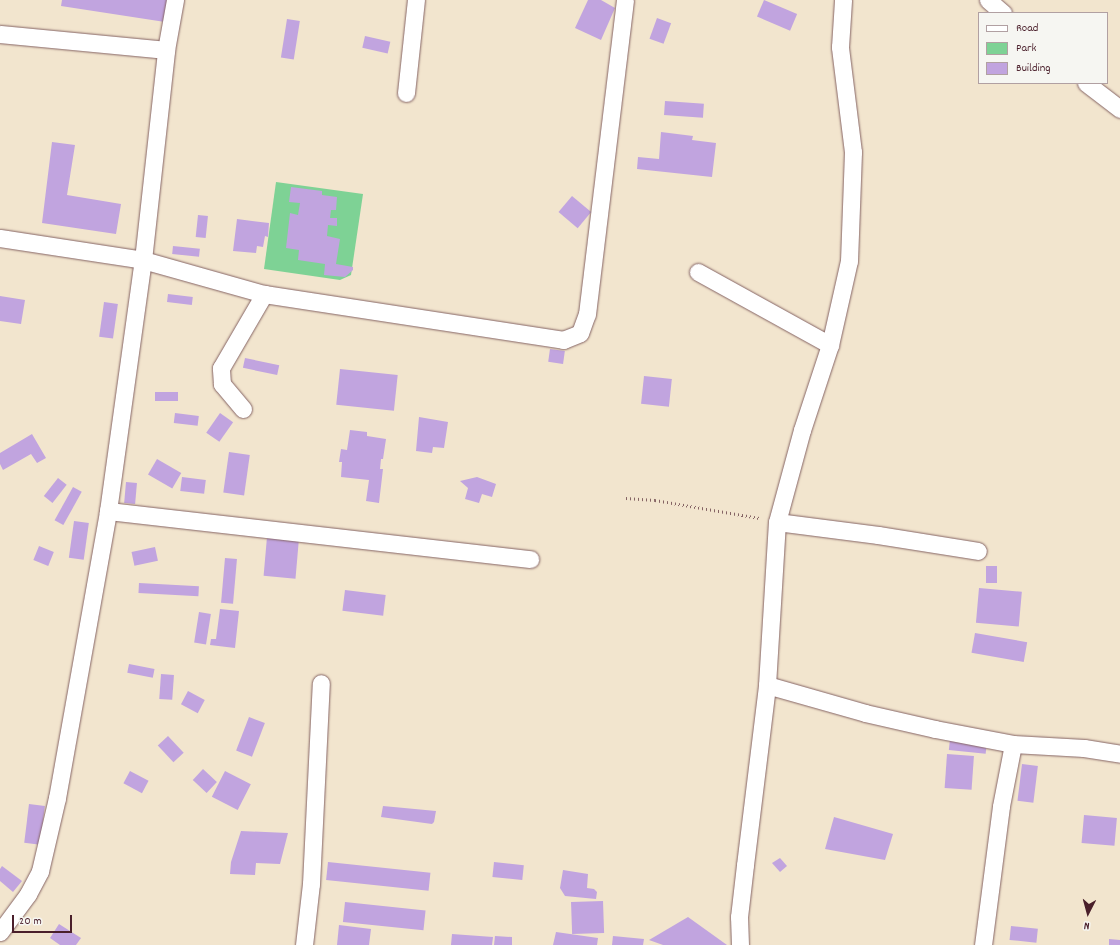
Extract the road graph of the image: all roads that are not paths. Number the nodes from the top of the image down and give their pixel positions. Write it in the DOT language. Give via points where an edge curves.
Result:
graph roads {
  1 [pos="175,0"];
  2 [pos="416,0"];
  3 [pos="625,0"];
  4 [pos="843,0"];
  5 [pos="988,0"];
  6 [pos="1002,12"];
  7 [pos="0,34"];
  8 [pos="166,50"];
  9 [pos="1087,84"];
  10 [pos="406,93"];
  11 [pos="1120,110"];
  12 [pos="0,238"];
  13 [pos="143,260"];
  14 [pos="698,272"];
  15 [pos="264,294"];
  16 [pos="830,345"];
  17 [pos="243,409"];
  18 [pos="108,511"];
  19 [pos="777,522"];
  20 [pos="978,551"];
  21 [pos="530,559"];
  22 [pos="321,683"];
  23 [pos="767,685"];
  24 [pos="1013,744"];
  25 [pos="1120,754"];
  26 [pos="0,932"];
  27 [pos="304,945"];
  28 [pos="740,945"];
  29 [pos="983,945"];
  1 -- 8 [label="street"];
  2 -- 10 [label="street"];
  3 -- 15 [label="street" via="587,314 580,333 563,340"];
  4 -- 16 [label="street" via="840,47 853,152 849,261"];
  5 -- 6 [label="street"];
  7 -- 8 [label="street"];
  8 -- 13 [label="street"];
  9 -- 11 [label="street"];
  12 -- 13 [label="street"];
  13 -- 15 [label="street"];
  13 -- 18 [label="street"];
  14 -- 16 [label="street"];
  15 -- 17 [label="street" via="221,368 222,384"];
  16 -- 19 [label="street" via="802,430"];
  18 -- 21 [label="street"];
  18 -- 26 [label="street" via="57,798 40,871 28,894"];
  19 -- 20 [label="street"];
  19 -- 23 [label="street"];
  22 -- 27 [label="street" via="311,884"];
  23 -- 24 [label="street" via="865,713"];
  23 -- 28 [label="street" via="745,865"];
  24 -- 25 [label="street" via="1084,748"];
  24 -- 29 [label="street"];
}
